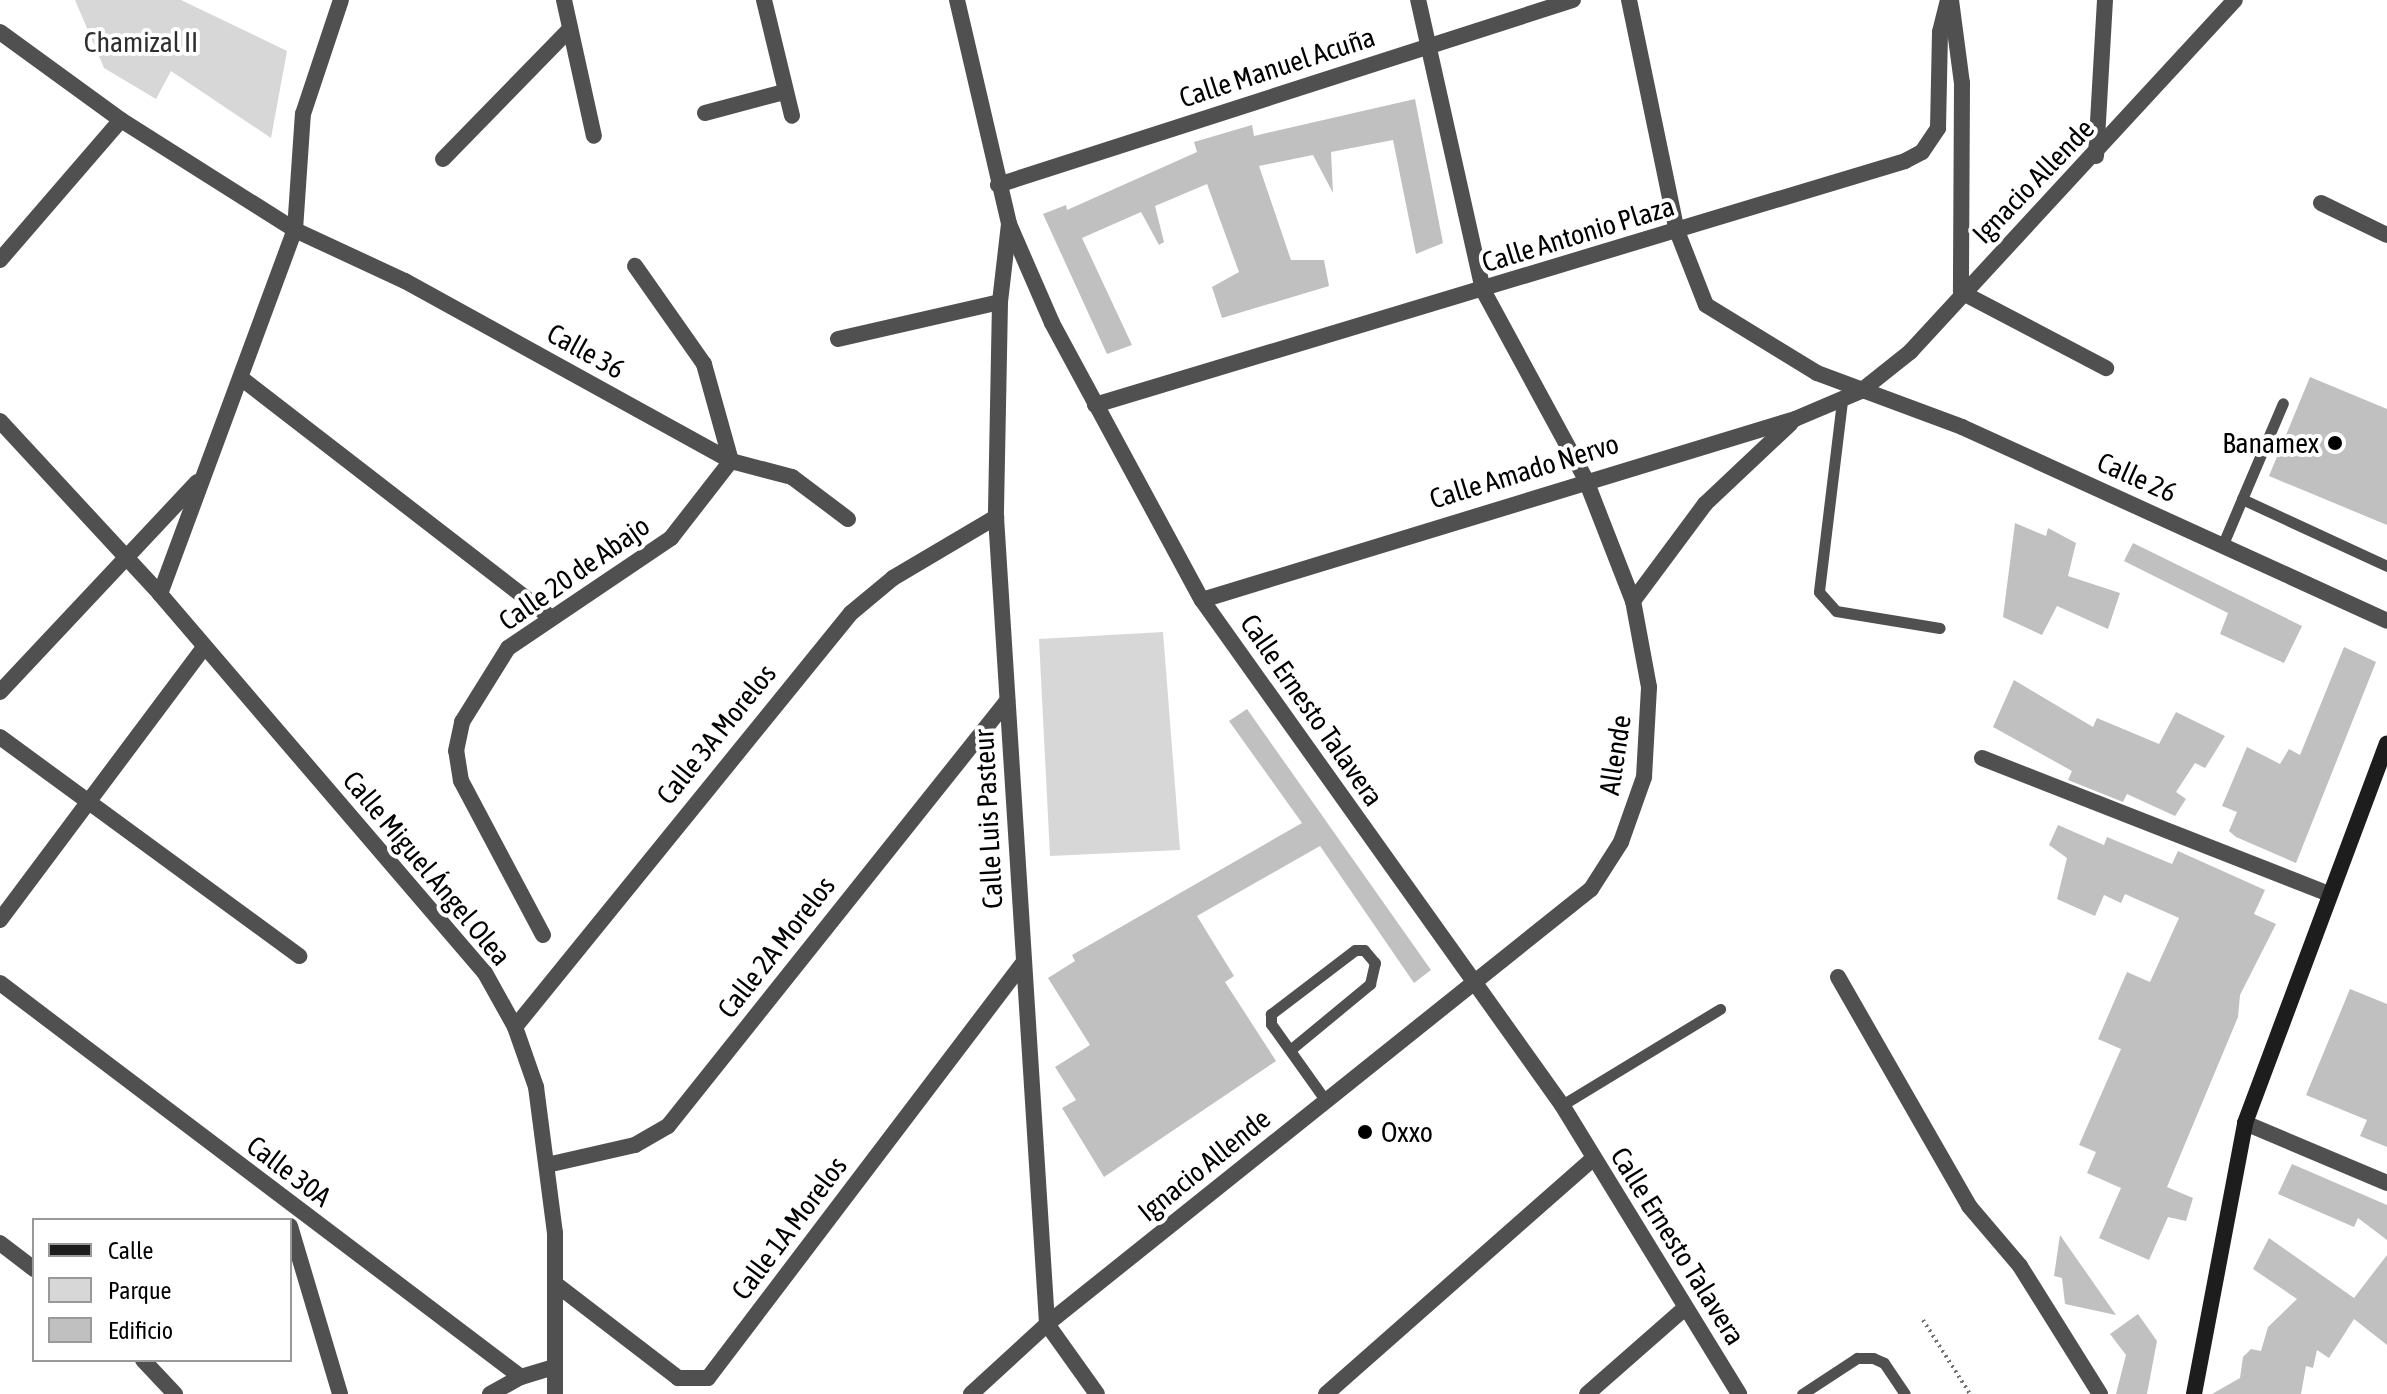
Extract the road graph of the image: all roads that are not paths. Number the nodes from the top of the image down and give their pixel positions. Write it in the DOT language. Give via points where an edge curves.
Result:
graph roads {
  1 [pos="341,0"];
  2 [pos="764,0"];
  3 [pos="957,0"];
  4 [pos="1418,0"];
  5 [pos="1573,0"];
  6 [pos="1629,0"];
  7 [pos="1950,0"];
  8 [pos="2105,0"];
  9 [pos="2235,0"];
  10 [pos="567,1"];
  11 [pos="570,29"];
  12 [pos="0,32"];
  13 [pos="1428,46"];
  14 [pos="784,92"];
  15 [pos="705,113"];
  16 [pos="792,116"];
  17 [pos="121,120"];
  18 [pos="594,136"];
  19 [pos="2096,156"];
  20 [pos="443,159"];
  21 [pos="998,185"];
  22 [pos="2321,203"];
  23 [pos="1009,224"];
  24 [pos="295,230"];
  25 [pos="1677,231"];
  26 [pos="2387,235"];
  27 [pos="0,260"];
  28 [pos="635,266"];
  29 [pos="1483,290"];
  30 [pos="1961,292"];
  31 [pos="1000,302"];
  32 [pos="838,339"];
  33 [pos="2106,368"];
  34 [pos="241,378"];
  35 [pos="1861,391"];
  36 [pos="1842,401"];
  37 [pos="2283,403"];
  38 [pos="1095,405"];
  39 [pos="1795,419"];
  40 [pos="0,421"];
  41 [pos="731,461"];
  42 [pos="203,475"];
  43 [pos="1585,478"];
  44 [pos="2242,499"];
  45 [pos="996,517"];
  46 [pos="848,519"];
  47 [pos="2223,544"];
  48 [pos="125,562"];
  49 [pos="2387,566"];
  50 [pos="160,594"];
  51 [pos="1202,600"];
  52 [pos="1633,601"];
  53 [pos="549,616"];
  54 [pos="2387,621"];
  55 [pos="1940,628"];
  56 [pos="204,647"];
  57 [pos="0,692"];
  58 [pos="1007,701"];
  59 [pos="0,737"];
  60 [pos="2387,744"];
  61 [pos="1982,758"];
  62 [pos="88,801"];
  63 [pos="2329,894"];
  64 [pos="0,920"];
  65 [pos="543,935"];
  66 [pos="299,956"];
  67 [pos="1023,963"];
  68 [pos="1838,977"];
  69 [pos="0,983"];
  70 [pos="1476,985"];
  71 [pos="1720,1009"];
  72 [pos="515,1027"];
  73 [pos="1290,1050"];
  74 [pos="1326,1101"];
  75 [pos="1562,1105"];
  76 [pos="2245,1123"];
  77 [pos="1594,1158"];
  78 [pos="547,1165"];
  79 [pos="2387,1183"];
  80 [pos="282,1198"];
  81 [pos="287,1218"];
  82 [pos="292,1233"];
  83 [pos="0,1243"];
  84 [pos="32,1267"];
  85 [pos="557,1285"];
  86 [pos="1685,1308"];
  87 [pos="1047,1324"];
  88 [pos="145,1362"];
  89 [pos="554,1367"];
  90 [pos="521,1377"];
  91 [pos="175,1394"];
  92 [pos="340,1394"];
  93 [pos="490,1394"];
  94 [pos="555,1394"];
  95 [pos="971,1394"];
  96 [pos="1097,1394"];
  97 [pos="1326,1394"];
  98 [pos="1587,1394"];
  99 [pos="1739,1394"];
  100 [pos="1802,1394"];
  101 [pos="1905,1394"];
  102 [pos="2100,1394"];
  103 [pos="2194,1394"];
  1 -- 24 [label="street" via="303,114"];
  2 -- 14 [label="street"];
  3 -- 21 [label="street, Calle Ernesto Talavera"];
  4 -- 13 [label="street, Allende"];
  5 -- 13 [label="street, Calle Manuel Acuña"];
  6 -- 25 [label="street, Calle 26"];
  7 -- 25 [label="street, Calle Antonio Plaza" via="1940,32 1938,128 1922,152"];
  7 -- 30 [label="street" via="1962,83"];
  8 -- 19 [label="street"];
  9 -- 19 [label="street, Ignacio Allende"];
  10 -- 11 [label="street"];
  11 -- 18 [label="street"];
  11 -- 20 [label="street"];
  12 -- 17 [label="street, Calle 36"];
  13 -- 21 [label="street, Calle Manuel Acuña"];
  13 -- 29 [label="street, Allende"];
  14 -- 15 [label="street"];
  14 -- 16 [label="street"];
  17 -- 24 [label="street, Calle 36"];
  17 -- 27 [label="street"];
  19 -- 30 [label="street, Ignacio Allende"];
  21 -- 23 [label="street, Calle Ernesto Talavera"];
  22 -- 26 [label="street"];
  23 -- 31 [label="street, Calle Luis Pasteur"];
  23 -- 38 [label="street, Calle Ernesto Talavera"];
  24 -- 34 [label="street"];
  24 -- 41 [label="street, Calle 36" via="405,281"];
  25 -- 29 [label="street, Calle Antonio Plaza"];
  25 -- 35 [label="street, Calle 26" via="1706,305 1801,364"];
  28 -- 41 [label="street" via="704,364"];
  29 -- 38 [label="street, Calle Antonio Plaza"];
  29 -- 43 [label="street, Allende"];
  30 -- 33 [label="street"];
  30 -- 35 [label="street, Ignacio Allende" via="1888,374"];
  31 -- 32 [label="street"];
  31 -- 45 [label="street, Calle Luis Pasteur"];
  34 -- 42 [label="street"];
  34 -- 53 [label="street"];
  35 -- 36 [label="street, Calle Amado Nervo"];
  35 -- 47 [label="street, Calle 26" via="1962,427"];
  36 -- 39 [label="street, Calle Amado Nervo"];
  36 -- 55 [label="lane" via="1819,592 1836,611"];
  37 -- 44 [label="lane"];
  38 -- 51 [label="street, Calle Ernesto Talavera"];
  39 -- 43 [label="street, Calle Amado Nervo"];
  39 -- 52 [label="street" via="1705,504"];
  40 -- 48 [label="street, Calle Miguel Ángel Olea"];
  41 -- 46 [label="street, Calle 36" via="792,477"];
  41 -- 53 [label="street, Calle 20 de Abajo" via="671,538"];
  42 -- 48 [label="street"];
  42 -- 50 [label="street"];
  43 -- 51 [label="street, Calle Amado Nervo"];
  43 -- 52 [label="street, Allende"];
  44 -- 47 [label="lane"];
  44 -- 49 [label="lane"];
  45 -- 58 [label="street, Calle Luis Pasteur"];
  45 -- 72 [label="street, Calle 3A Morelos" via="893,578 851,613"];
  47 -- 54 [label="street, Calle 26"];
  48 -- 50 [label="street, Calle Miguel Ángel Olea"];
  48 -- 57 [label="street"];
  50 -- 56 [label="street, Calle Miguel Ángel Olea"];
  51 -- 70 [label="street, Calle Ernesto Talavera"];
  52 -- 70 [label="street, Allende" via="1649,687 1648,739 1644,777 1621,842 1591,889"];
  53 -- 65 [label="street, Calle 20 de Abajo" via="488,673 462,722 456,751 461,781"];
  56 -- 62 [label="street"];
  56 -- 72 [label="street, Calle Miguel Ángel Olea" via="448,927"];
  58 -- 67 [label="street, Calle Luis Pasteur"];
  58 -- 78 [label="street, Calle 2A Morelos" via="668,1126 635,1145"];
  59 -- 62 [label="street"];
  60 -- 63 [label="main road"];
  61 -- 63 [label="street"];
  62 -- 64 [label="street"];
  62 -- 66 [label="street"];
  63 -- 76 [label="main road"];
  67 -- 85 [label="street, Calle 1A Morelos" via="708,1378 678,1378"];
  67 -- 87 [label="street, Calle Luis Pasteur"];
  68 -- 102 [label="street" via="1969,1206 2020,1266"];
  69 -- 80 [label="street, Calle 30A"];
  70 -- 74 [label="street, Ignacio Allende"];
  70 -- 75 [label="street, Calle Ernesto Talavera"];
  71 -- 75 [label="lane"];
  72 -- 78 [label="street, Calle Miguel Ángel Olea" via="536,1087"];
  73 -- 73 [label="lane" via="1271,1024 1273,1007 1355,950 1364,950 1375,963 1370,984"];
  73 -- 74 [label="lane"];
  74 -- 87 [label="street, Ignacio Allende"];
  75 -- 77 [label="street, Calle Ernesto Talavera"];
  76 -- 79 [label="street"];
  76 -- 103 [label="main road"];
  77 -- 86 [label="street, Calle Ernesto Talavera"];
  77 -- 97 [label="street"];
  78 -- 85 [label="street, Calle Miguel Ángel Olea"];
  80 -- 81 [label="street"];
  80 -- 90 [label="street, Calle 30A"];
  82 -- 92 [label="street"];
  83 -- 84 [label="street"];
  85 -- 89 [label="street, Calle Miguel Ángel Olea"];
  86 -- 98 [label="street"];
  86 -- 99 [label="street, Calle Ernesto Talavera"];
  87 -- 95 [label="street, Ignacio Allende"];
  87 -- 96 [label="street"];
  88 -- 91 [label="street"];
  89 -- 90 [label="street"];
  89 -- 94 [label="street, Calle Miguel Ángel Olea"];
  90 -- 93 [label="street"];
  100 -- 101 [label="lane" via="1857,1358 1884,1363"];
}
